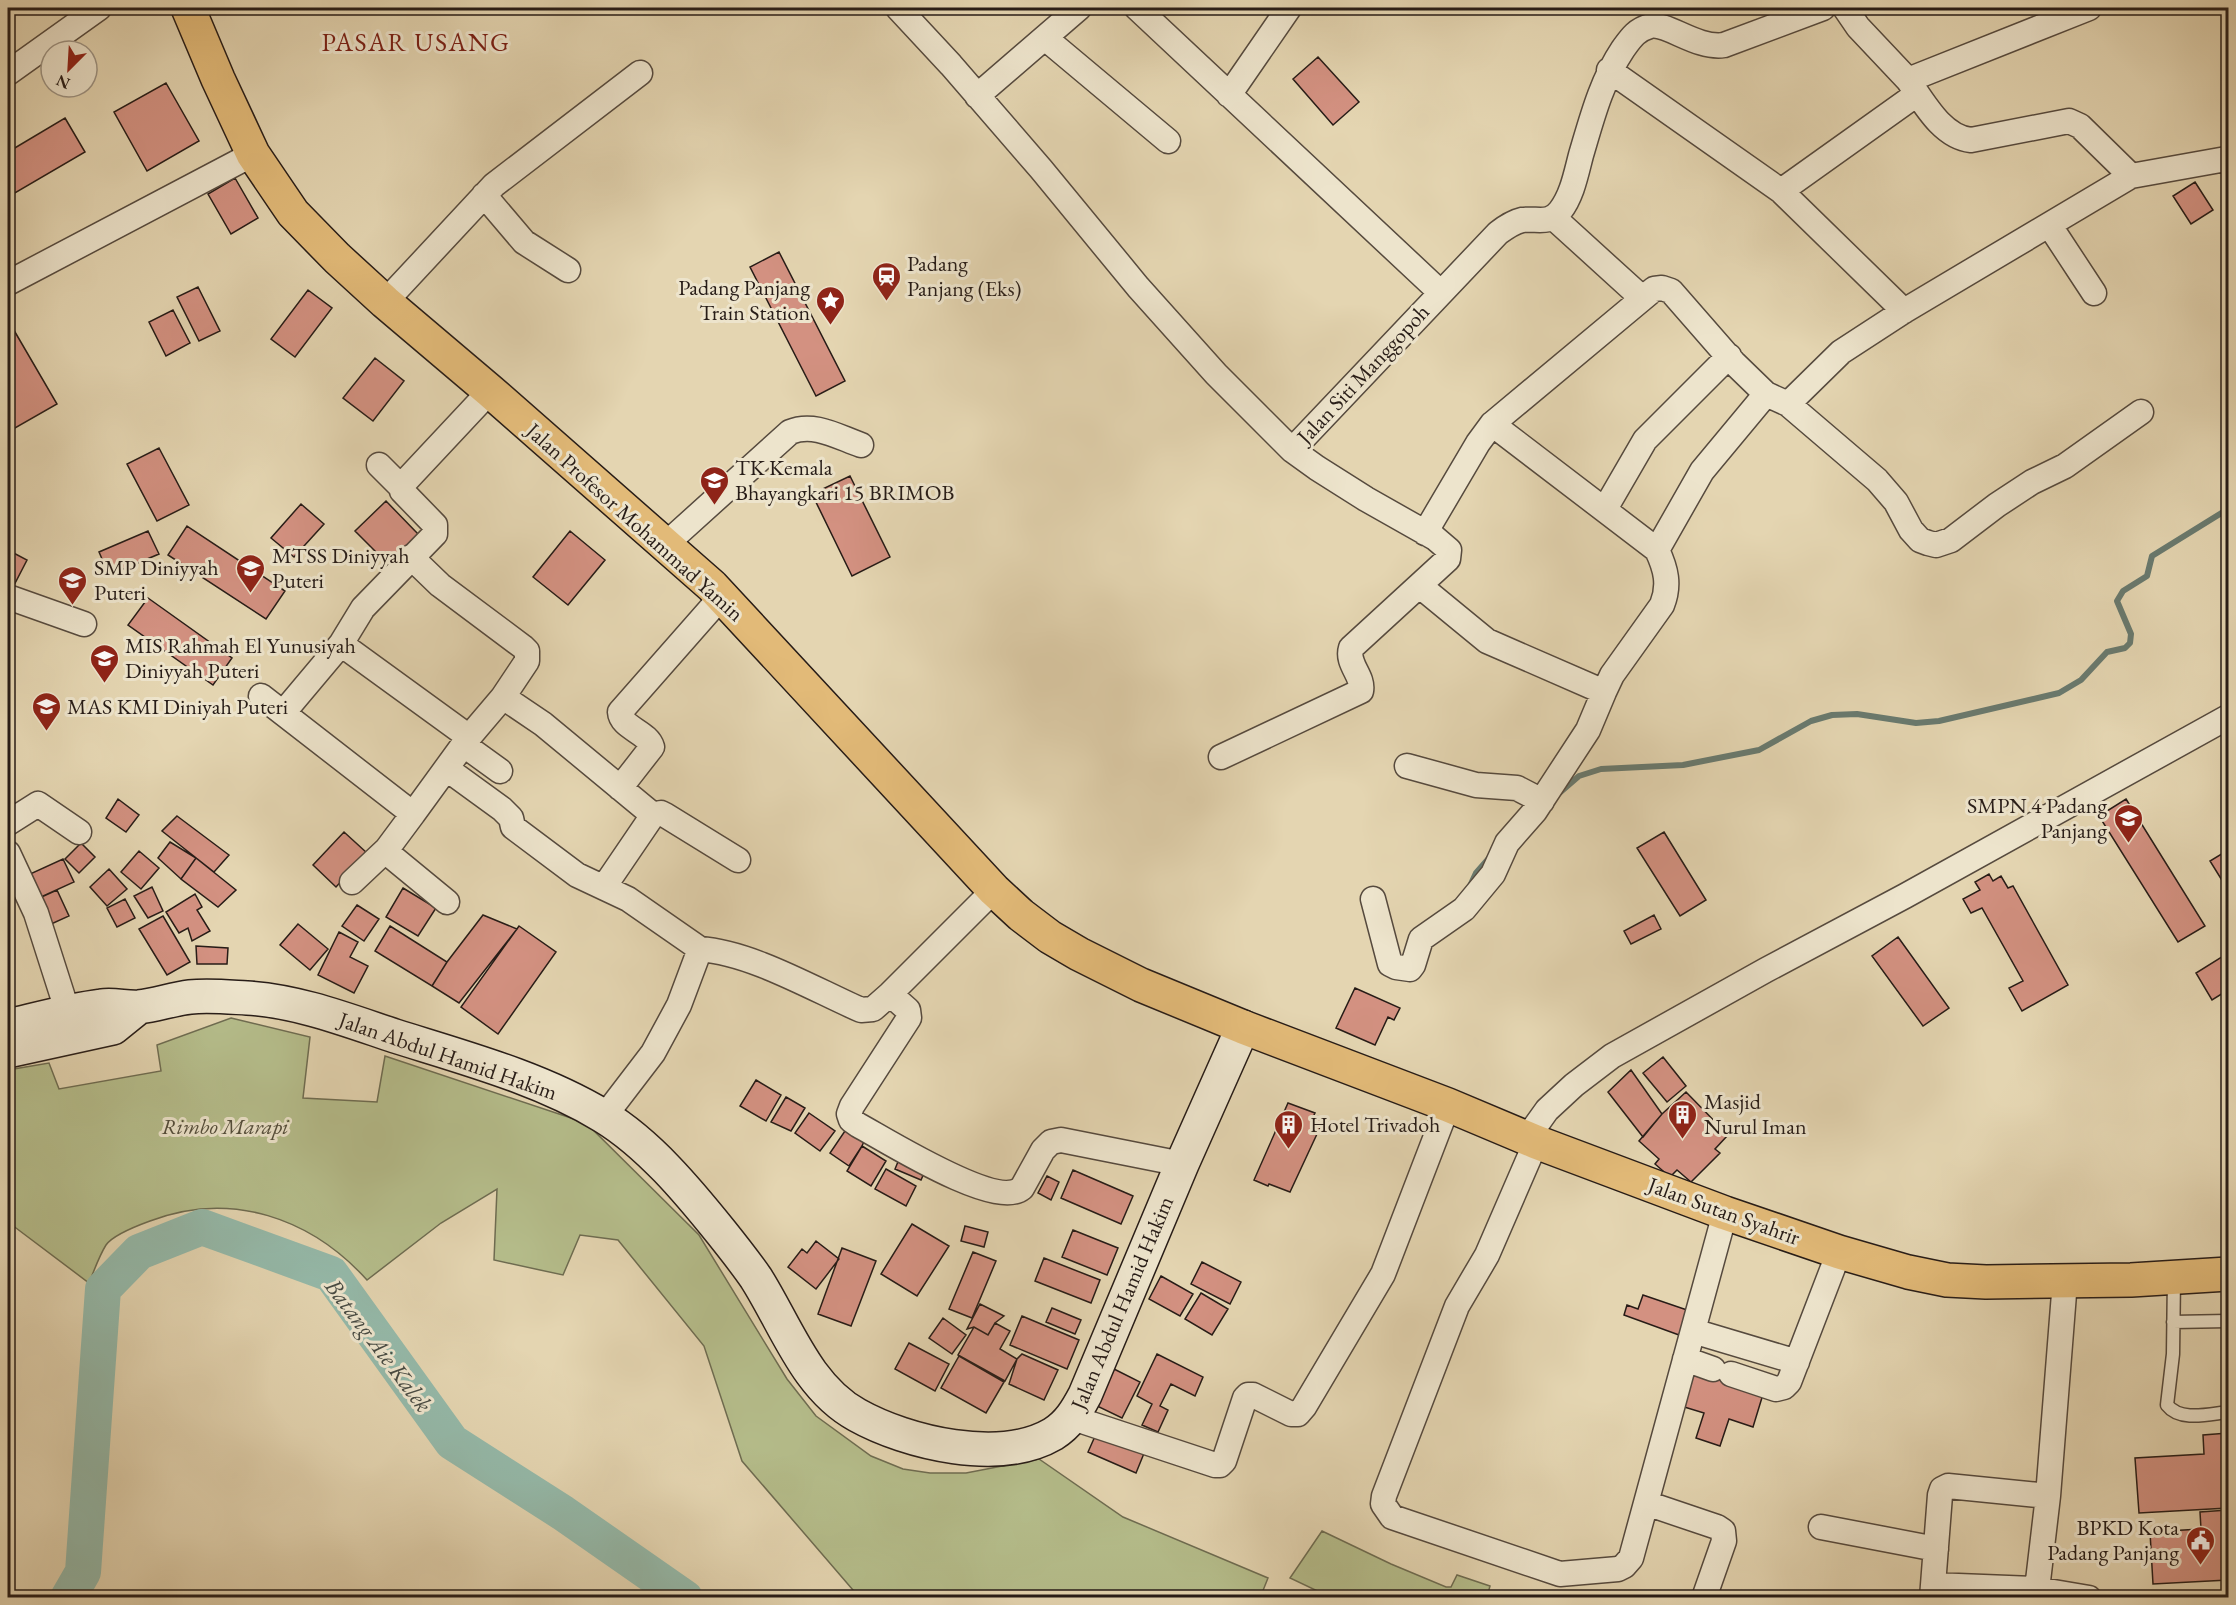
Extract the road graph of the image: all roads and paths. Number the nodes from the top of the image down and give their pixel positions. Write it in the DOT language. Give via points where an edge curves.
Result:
graph roads {
  1 [pos="99,8"];
  2 [pos="188,8"];
  3 [pos="898,8"];
  4 [pos="1079,8"];
  5 [pos="1137,8"];
  6 [pos="1289,8"];
  7 [pos="1823,8"];
  8 [pos="1845,8"];
  9 [pos="2089,8"];
  10 [pos="1045,38"];
  11 [pos="1609,70"];
  12 [pos="8,73"];
  13 [pos="639,73"];
  14 [pos="1912,87"];
  15 [pos="1229,95"];
  16 [pos="977,96"];
  17 [pos="1168,141"];
  18 [pos="253,154"];
  19 [pos="2228,159"];
  20 [pos="2131,176"];
  21 [pos="1781,191"];
  22 [pos="484,195"];
  23 [pos="1554,218"];
  24 [pos="2050,226"];
  25 [pos="568,270"];
  26 [pos="8,283"];
  27 [pos="1440,292"];
  28 [pos="2094,293"];
  29 [pos="1642,298"];
  30 [pos="385,302"];
  31 [pos="1904,311"];
  32 [pos="1729,356"];
  33 [pos="490,391"];
  34 [pos="1766,394"];
  35 [pos="1788,404"];
  36 [pos="2141,412"];
  37 [pos="1492,424"];
  38 [pos="861,445"];
  39 [pos="1292,450"];
  40 [pos="379,465"];
  41 [pos="402,488"];
  42 [pos="1605,509"];
  43 [pos="1425,533"];
  44 [pos="666,544"];
  45 [pos="1657,550"];
  46 [pos="411,557"];
  47 [pos="1420,586"];
  48 [pos="722,596"];
  49 [pos="8,597"];
  50 [pos="84,624"];
  51 [pos="341,644"];
  52 [pos="1604,692"];
  53 [pos="261,696"];
  54 [pos="503,697"];
  55 [pos="283,713"];
  56 [pos="2229,717"];
  57 [pos="467,741"];
  58 [pos="1221,757"];
  59 [pos="1407,766"];
  60 [pos="447,769"];
  61 [pos="500,771"];
  62 [pos="620,788"];
  63 [pos="1542,801"];
  64 [pos="413,814"];
  65 [pos="653,815"];
  66 [pos="8,823"];
  67 [pos="79,832"];
  68 [pos="385,851"];
  69 [pos="8,853"];
  70 [pos="738,860"];
  71 [pos="352,882"];
  72 [pos="604,887"];
  73 [pos="994,890"];
  74 [pos="1373,899"];
  75 [pos="447,902"];
  76 [pos="700,949"];
  77 [pos="890,994"];
  78 [pos="139,1007"];
  79 [pos="68,1013"];
  80 [pos="8,1026"];
  81 [pos="1243,1027"];
  82 [pos="8,1051"];
  83 [pos="1448,1106"];
  84 [pos="604,1117"];
  85 [pos="1531,1140"];
  86 [pos="1182,1164"];
  87 [pos="1725,1213"];
  88 [pos="1839,1252"];
  89 [pos="2229,1274"];
  90 [pos="2174,1277"];
  91 [pos="2065,1281"];
  92 [pos="2229,1321"];
  93 [pos="2173,1322"];
  94 [pos="1693,1331"];
  95 [pos="1685,1359"];
  96 [pos="1797,1362"];
  97 [pos="2229,1412"];
  98 [pos="1073,1418"];
  99 [pos="2048,1496"];
  100 [pos="1646,1503"];
  101 [pos="1821,1527"];
  102 [pos="1936,1549"];
  103 [pos="1933,1591"];
  104 [pos="2036,1593"];
  105 [pos="1704,1598"];
  106 [pos="2089,1598"];
  1 -- 12 [label="street"];
  2 -- 18 [label="highway, Jalan Profesor Mohammad Yamin"];
  3 -- 16 [label="street, Jalan Siti Manggopoh"];
  4 -- 10 [label="street"];
  5 -- 15 [label="street"];
  6 -- 15 [label="street"];
  7 -- 11 [label="street" via="1717,46 1697,43 1654,25 1633,35"];
  8 -- 14 [label="street"];
  9 -- 14 [label="street"];
  10 -- 16 [label="street"];
  10 -- 17 [label="street"];
  11 -- 21 [label="street"];
  11 -- 23 [label="street" via="1595,104 1571,190"];
  13 -- 22 [label="street"];
  14 -- 20 [label="street" via="1950,133 1963,139 2069,121 2080,126"];
  14 -- 21 [label="street"];
  15 -- 27 [label="street"];
  16 -- 39 [label="street, Jalan Siti Manggopoh" via="1138,287 1216,374"];
  18 -- 26 [label="street"];
  18 -- 30 [label="highway, Jalan Profesor Mohammad Yamin" via="293,213"];
  19 -- 20 [label="street"];
  20 -- 24 [label="street"];
  21 -- 31 [label="street"];
  22 -- 25 [label="street" via="524,242"];
  22 -- 30 [label="street"];
  23 -- 27 [label="street, Jalan Siti Manggopoh" via="1522,220 1508,226"];
  23 -- 29 [label="street"];
  24 -- 28 [label="street"];
  24 -- 31 [label="street"];
  27 -- 39 [label="street, Jalan Siti Manggopoh"];
  29 -- 32 [label="street" via="1654,289 1671,291"];
  29 -- 37 [label="street"];
  30 -- 33 [label="highway, Jalan Profesor Mohammad Yamin"];
  31 -- 35 [label="street" via="1841,352"];
  32 -- 34 [label="street"];
  32 -- 42 [label="street" via="1645,440"];
  33 -- 41 [label="street"];
  33 -- 44 [label="highway, Jalan Profesor Mohammad Yamin"];
  34 -- 35 [label="street"];
  34 -- 45 [label="street" via="1702,471"];
  35 -- 36 [label="street" via="1877,480 1920,540 1936,545 1951,540 1997,505 2065,466"];
  37 -- 42 [label="street"];
  37 -- 43 [label="street"];
  38 -- 44 [label="street" via="811,428 790,432"];
  39 -- 43 [label="street" via="1366,500"];
  40 -- 41 [label="street"];
  41 -- 46 [label="street" via="436,530"];
  42 -- 45 [label="street"];
  43 -- 47 [label="street" via="1450,554"];
  44 -- 48 [label="highway, Jalan Profesor Mohammad Yamin"];
  45 -- 52 [label="street" via="1664,565 1666,595"];
  46 -- 51 [label="street" via="363,608"];
  46 -- 54 [label="street" via="440,585 527,651 527,661"];
  47 -- 52 [label="street" via="1487,641"];
  47 -- 58 [label="street" via="1351,648 1350,659 1362,686 1358,695"];
  48 -- 62 [label="street" via="620,712 623,720 652,747"];
  48 -- 73 [label="highway, Jalan Profesor Mohammad Yamin"];
  49 -- 50 [label="street"];
  51 -- 55 [label="street"];
  51 -- 57 [label="street"];
  52 -- 63 [label="street" via="1588,730"];
  53 -- 55 [label="street"];
  54 -- 57 [label="street"];
  54 -- 62 [label="street" via="543,724"];
  55 -- 64 [label="street"];
  56 -- 85 [label="street" via="1612,1056 1547,1110"];
  57 -- 60 [label="street"];
  57 -- 61 [label="street"];
  59 -- 63 [label="street" via="1476,785 1517,788"];
  60 -- 64 [label="street"];
  60 -- 72 [label="street" via="502,809 513,827 559,863"];
  62 -- 65 [label="street"];
  63 -- 74 [label="street" via="1507,843 1497,868 1476,896 1421,939 1410,969 1390,964"];
  64 -- 68 [label="street"];
  65 -- 70 [label="street" via="665,814"];
  65 -- 72 [label="street"];
  66 -- 67 [label="street" via="38,804"];
  68 -- 71 [label="street"];
  68 -- 75 [label="street"];
  69 -- 79 [label="street" via="36,913"];
  72 -- 76 [label="street"];
  73 -- 77 [label="street"];
  73 -- 81 [label="highway, Jalan Profesor Mohammad Yamin" via="1021,915 1079,954 1141,985"];
  76 -- 77 [label="street" via="750,961 861,1010 873,1009"];
  76 -- 84 [label="street" via="679,1005 653,1053"];
  77 -- 86 [label="street" via="908,1010 909,1018 852,1106 849,1114 858,1125 971,1184 1005,1193 1022,1188 1043,1150 1051,1142 1061,1140"];
  78 -- 79 [label="main road, Jalan Abdul Hamid Hakim" via="104,1006"];
  78 -- 82 [label="main road, Jalan Abdul Hamid Hakim" via="113,1028"];
  78 -- 84 [label="main road, Jalan Abdul Hamid Hakim" via="191,997 250,998 306,1008 525,1080"];
  79 -- 80 [label="main road, Jalan Abdul Hamid Hakim"];
  81 -- 83 [label="highway, Jalan Sutan Syahrir"];
  81 -- 86 [label="main road, Jalan Abdul Hamid Hakim"];
  83 -- 85 [label="highway, Jalan Sutan Syahrir"];
  83 -- 98 [label="street" via="1383,1274 1298,1414 1248,1395 1224,1461 1215,1466"];
  84 -- 98 [label="main road, Jalan Abdul Hamid Hakim" via="649,1152 722,1233 826,1392 855,1414 888,1430 940,1445 990,1449 1024,1445 1053,1434"];
  85 -- 87 [label="highway, Jalan Sutan Syahrir"];
  85 -- 100 [label="street" via="1487,1255 1457,1306 1383,1504 1392,1517 1560,1574 1624,1566 1631,1558"];
  86 -- 98 [label="main road, Jalan Abdul Hamid Hakim"];
  87 -- 88 [label="highway, Jalan Sutan Syahrir"];
  87 -- 94 [label="street"];
  88 -- 91 [label="highway, Jalan Sutan Syahrir" via="1947,1280"];
  88 -- 96 [label="street"];
  89 -- 90 [label="highway, Jalan Sutan Syahrir"];
  90 -- 91 [label="highway, Jalan Sutan Syahrir"];
  90 -- 93 [label="lane"];
  91 -- 99 [label="street"];
  92 -- 93 [label="lane"];
  93 -- 97 [label="lane" via="2167,1405 2172,1412 2182,1415"];
  94 -- 95 [label="street"];
  94 -- 96 [label="street"];
  95 -- 96 [label="street" via="1776,1389 1789,1382"];
  95 -- 100 [label="street"];
  99 -- 102 [label="street" via="1947,1486 1940,1495"];
  99 -- 104 [label="street"];
  100 -- 105 [label="street" via="1723,1531 1724,1541"];
  101 -- 102 [label="street"];
  102 -- 103 [label="street"];
  103 -- 104 [label="street"];
  104 -- 106 [label="street"];
}
